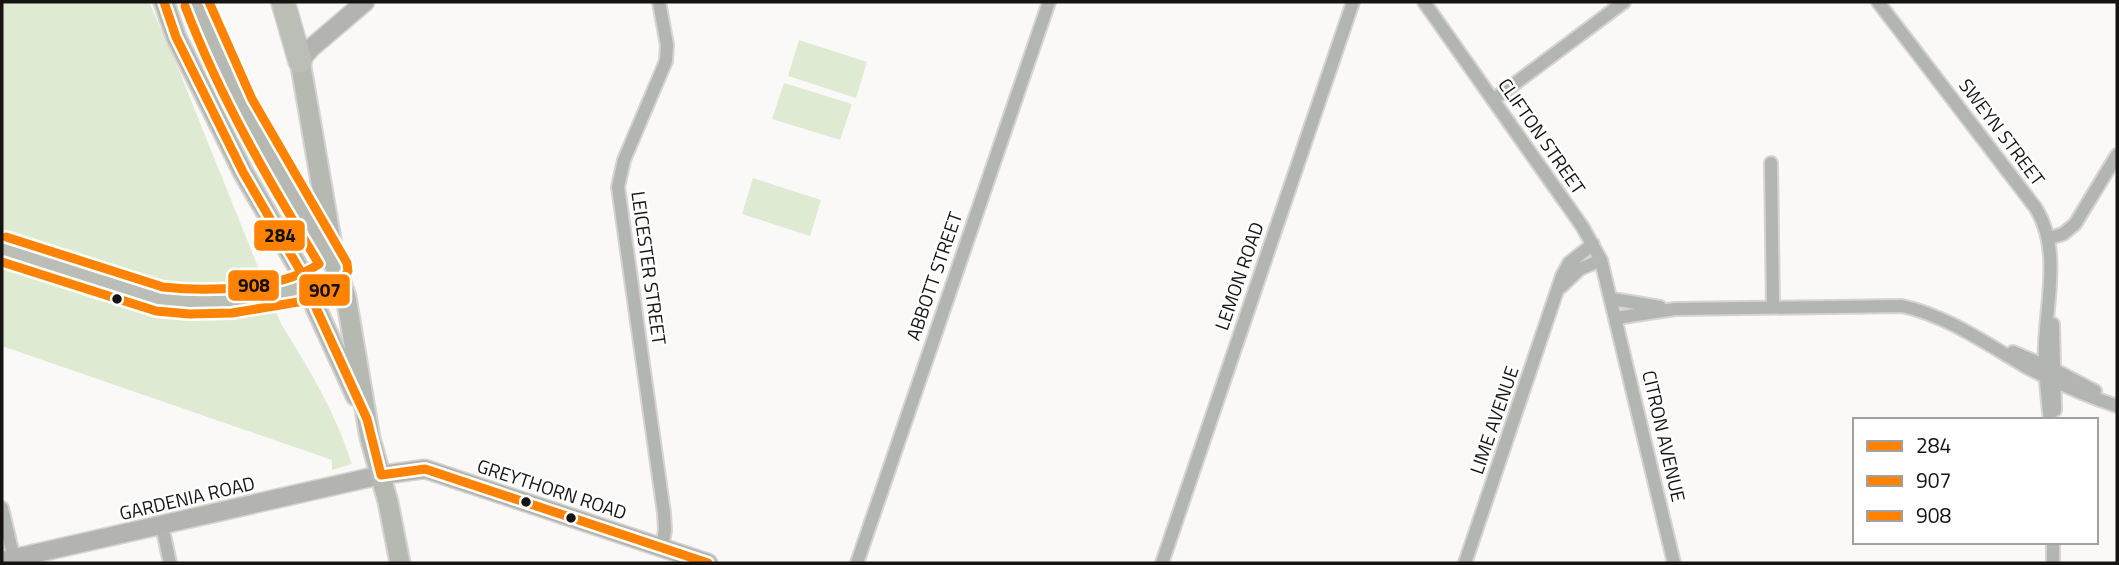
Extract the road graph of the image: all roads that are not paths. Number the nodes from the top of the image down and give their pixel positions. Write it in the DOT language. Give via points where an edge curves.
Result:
graph roads {
  1 [pos="164,2"];
  2 [pos="196,2"];
  3 [pos="283,2"];
  4 [pos="365,2"];
  5 [pos="659,2"];
  6 [pos="1049,2"];
  7 [pos="1353,2"];
  8 [pos="1424,2"];
  9 [pos="1623,2"];
  10 [pos="1878,2"];
  11 [pos="300,61"];
  12 [pos="1493,100"];
  13 [pos="2117,155"];
  14 [pos="1771,163"];
  15 [pos="2049,238"];
  16 [pos="1593,244"];
  17 [pos="2,249"];
  18 [pos="1601,260"];
  19 [pos="336,268"];
  20 [pos="309,286"];
  21 [pos="1558,290"];
  22 [pos="1612,299"];
  23 [pos="1773,307"];
  24 [pos="1675,309"];
  25 [pos="1616,318"];
  26 [pos="2051,373"];
  27 [pos="2117,406"];
  28 [pos="2052,418"];
  29 [pos="367,419"];
  30 [pos="381,475"];
  31 [pos="2,508"];
  32 [pos="162,526"];
  33 [pos="2053,544"];
  34 [pos="669,554"];
  35 [pos="8,560"];
  36 [pos="170,563"];
  37 [pos="400,563"];
  38 [pos="708,563"];
  39 [pos="857,563"];
  40 [pos="1162,563"];
  41 [pos="1465,563"];
  42 [pos="1674,563"];
  43 [pos="2053,563"];
  1 -- 20 [label="main road" via="176,37 237,160"];
  2 -- 19 [label="main road" via="244,108"];
  3 -- 11 [label="highway"];
  4 -- 11 [label="street"];
  5 -- 34 [label="street, LEICESTER STREET" via="666,61 624,160 618,187"];
  6 -- 39 [label="street, ABBOTT STREET"];
  7 -- 40 [label="street, LEMON ROAD"];
  8 -- 12 [label="street, CLIFTON STREET"];
  9 -- 12 [label="street"];
  10 -- 15 [label="street, SWEYN STREET" via="2035,207"];
  11 -- 19 [label="main road"];
  12 -- 16 [label="street, CLIFTON STREET"];
  13 -- 15 [label="street" via="2075,224"];
  14 -- 23 [label="street"];
  15 -- 26 [label="street, SWEYN STREET" via="2054,336"];
  16 -- 18 [label="street, CLIFTON STREET"];
  16 -- 21 [label="street, LIME AVENUE" via="1569,263"];
  17 -- 20 [label="highway" via="160,299 230,301"];
  18 -- 21 [label="street" via="1572,275"];
  18 -- 22 [label="street, CLIFTON STREET"];
  19 -- 20 [label="main road"];
  19 -- 29 [label="main road" via="346,296"];
  20 -- 29 [label="main road"];
  21 -- 41 [label="street, LIME AVENUE"];
  22 -- 24 [label="street"];
  22 -- 25 [label="street, CLIFTON STREET"];
  23 -- 24 [label="street"];
  23 -- 26 [label="street" via="1902,306 2024,356"];
  24 -- 25 [label="street"];
  25 -- 42 [label="street, CITRON AVENUE"];
  26 -- 27 [label="street"];
  26 -- 28 [label="street, SWEYN STREET" via="2056,402"];
  29 -- 30 [label="main road"];
  30 -- 32 [label="street, GARDENIA ROAD"];
  30 -- 34 [label="street, GREYTHORN ROAD" via="425,469"];
  30 -- 37 [label="main road"];
  31 -- 35 [label="street"];
  32 -- 35 [label="street, GARDENIA ROAD"];
  32 -- 36 [label="street"];
  33 -- 43 [label="street"];
  34 -- 38 [label="street, GREYTHORN ROAD"];
}
